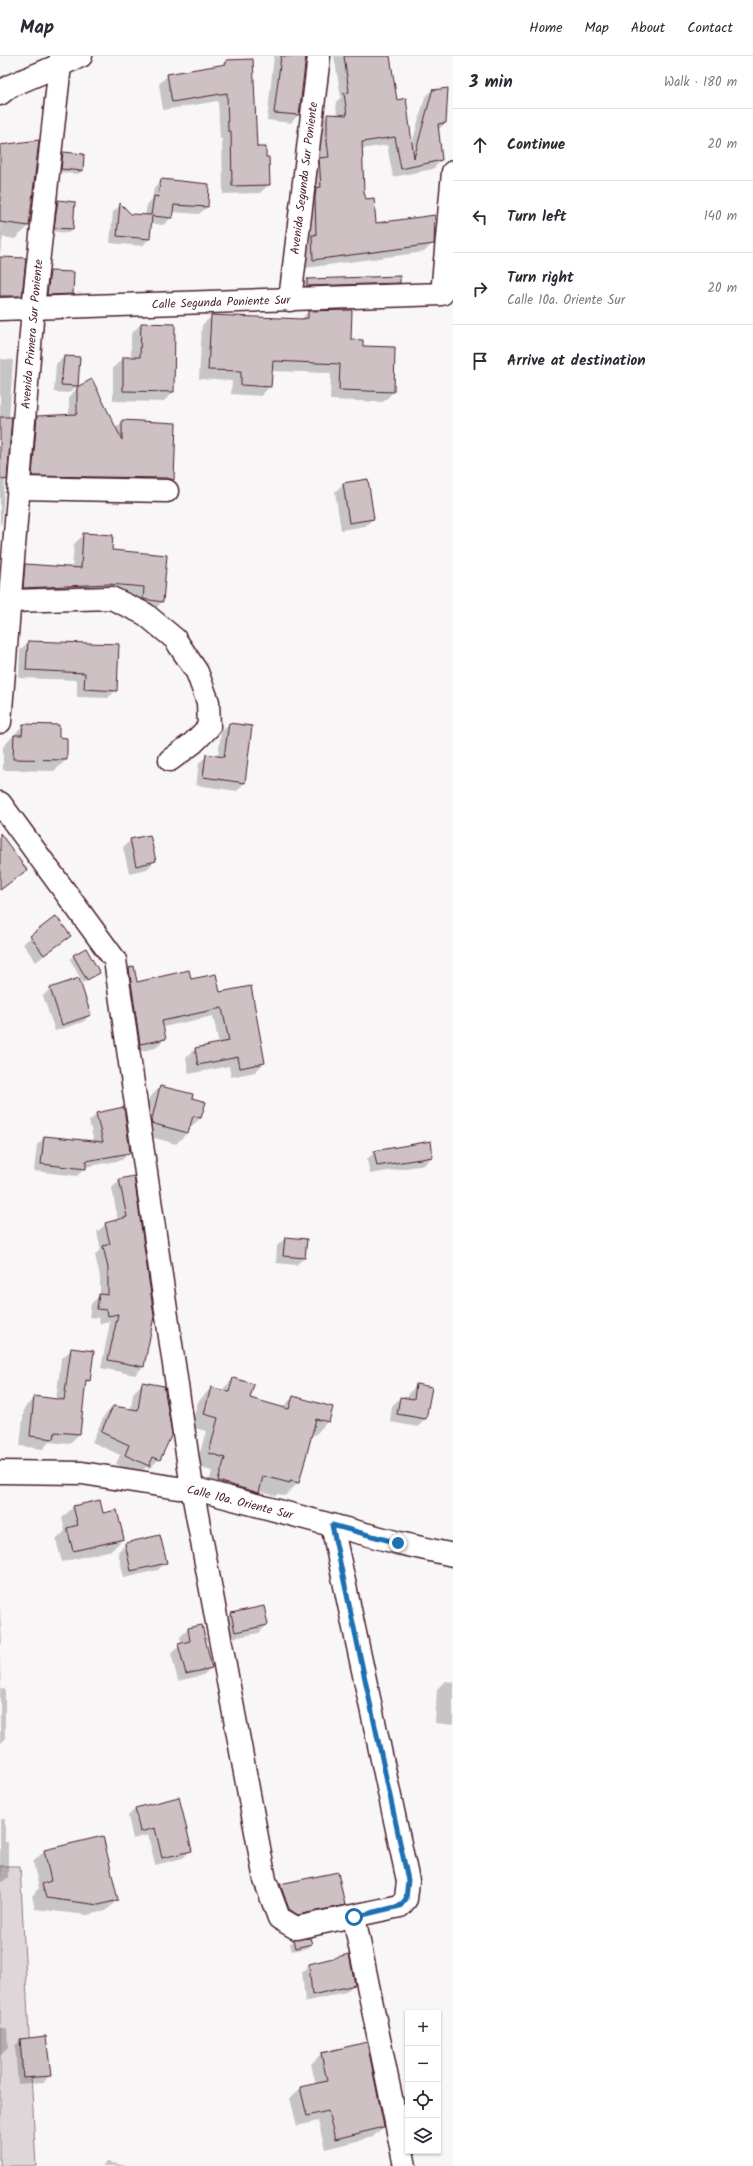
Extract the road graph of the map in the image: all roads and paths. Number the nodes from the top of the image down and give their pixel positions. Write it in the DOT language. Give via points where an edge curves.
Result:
graph roads {
  1 [pos="319,56"];
  2 [pos="68,59"];
  3 [pos="0,94"];
  4 [pos="453,172"];
  5 [pos="290,300"];
  6 [pos="33,308"];
  7 [pos="0,309"];
  8 [pos="20,488"];
  9 [pos="167,491"];
  10 [pos="6,609"];
  11 [pos="0,722"];
  12 [pos="170,760"];
  13 [pos="0,803"];
  14 [pos="0,1472"];
  15 [pos="192,1488"];
  16 [pos="332,1525"];
  17 [pos="453,1555"];
  18 [pos="354,1917"];
  19 [pos="405,2166"];
  1 -- 5 [label="street, Avenida Segunda Sur Poniente"];
  2 -- 3 [label="street" via="10,86"];
  2 -- 6 [label="street, Avenida Primera Sur Poniente"];
  4 -- 5 [label="street, Calle Segunda Poniente Sur" via="442,294"];
  5 -- 6 [label="street, Calle Segunda Poniente Sur"];
  6 -- 7 [label="street, Calle Segunda Poniente Sur"];
  6 -- 8 [label="street, Avenida Primera Sur Poniente"];
  8 -- 9 [label="street"];
  8 -- 10 [label="street, Avenida Primera Sur Poniente"];
  10 -- 11 [label="street, Avenida Primera Sur Poniente"];
  10 -- 12 [label="street" via="111,598 146,614 175,639 197,672 208,702 209,727"];
  13 -- 15 [label="street" via="115,960"];
  14 -- 15 [label="street, Calle 10a. Oriente Sur" via="82,1473"];
  15 -- 16 [label="street, Calle 10a. Oriente Sur"];
  15 -- 18 [label="street" via="265,1880 279,1918 296,1928"];
  16 -- 17 [label="street, Calle 10a. Oriente Sur"];
  16 -- 18 [label="street" via="408,1880 406,1899 400,1906"];
  18 -- 19 [label="street"];
}
